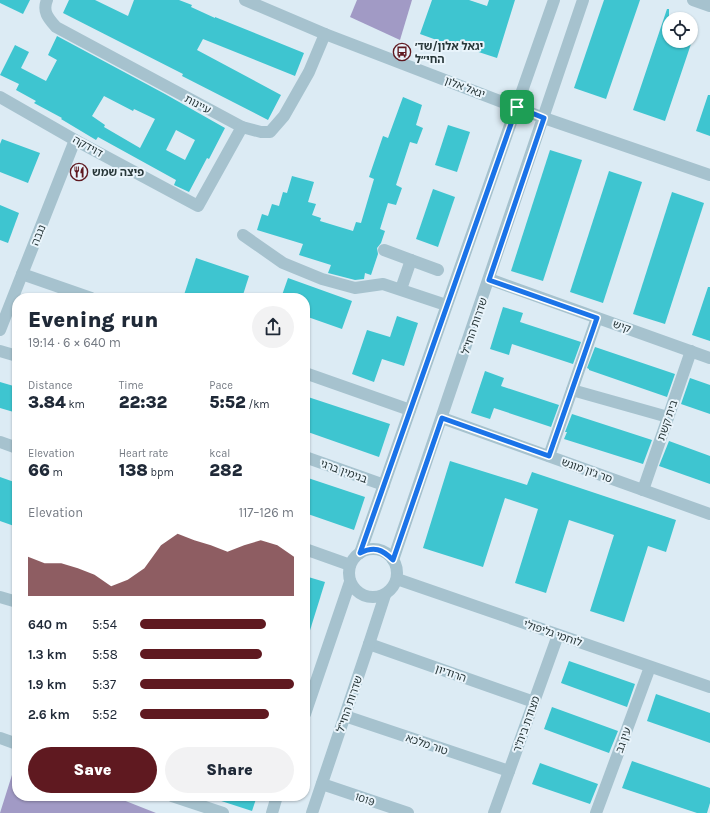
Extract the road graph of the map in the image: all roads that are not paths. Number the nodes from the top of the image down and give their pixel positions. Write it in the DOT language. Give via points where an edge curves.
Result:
graph roads {
  1 [pos="47,0"];
  2 [pos="245,0"];
  3 [pos="554,0"];
  4 [pos="583,0"];
  5 [pos="693,0"];
  6 [pos="710,6"];
  7 [pos="326,34"];
  8 [pos="0,97"];
  9 [pos="517,107"];
  10 [pos="544,118"];
  11 [pos="242,128"];
  12 [pos="75,140"];
  13 [pos="710,175"];
  14 [pos="243,235"];
  15 [pos="384,250"];
  16 [pos="411,260"];
  17 [pos="438,270"];
  18 [pos="22,274"];
  19 [pos="489,280"];
  20 [pos="401,289"];
  21 [pos="15,293"];
  22 [pos="77,293"];
  23 [pos="12,299"];
  24 [pos="446,305"];
  25 [pos="597,318"];
  26 [pos="0,330"];
  27 [pos="0,351"];
  28 [pos="691,351"];
  29 [pos="12,355"];
  30 [pos="710,358"];
  31 [pos="310,375"];
  32 [pos="572,390"];
  33 [pos="410,410"];
  34 [pos="668,417"];
  35 [pos="442,418"];
  36 [pos="0,442"];
  37 [pos="12,446"];
  38 [pos="549,456"];
  39 [pos="310,459"];
  40 [pos="384,485"];
  41 [pos="643,490"];
  42 [pos="710,514"];
  43 [pos="310,551"];
  44 [pos="360,553"];
  45 [pos="393,560"];
  46 [pos="350,565"];
  47 [pos="397,579"];
  48 [pos="350,582"];
  49 [pos="385,595"];
  50 [pos="0,597"];
  51 [pos="12,601"];
  52 [pos="558,635"];
  53 [pos="369,644"];
  54 [pos="650,667"];
  55 [pos="710,687"];
  56 [pos="310,693"];
  57 [pos="534,702"];
  58 [pos="345,716"];
  59 [pos="0,738"];
  60 [pos="12,742"];
  61 [pos="509,771"];
  62 [pos="322,784"];
  63 [pos="187,801"];
  64 [pos="276,801"];
  65 [pos="223,813"];
  66 [pos="272,813"];
  67 [pos="312,813"];
  68 [pos="408,813"];
  69 [pos="494,813"];
  70 [pos="596,813"];
  1 -- 11 [label="street, עיינות" via="47,17 56,27"];
  2 -- 7 [label="street, יגאל אלון"];
  3 -- 9 [label="street"];
  4 -- 10 [label="street, שדרות החי\"ל"];
  5 -- 6 [label="street"];
  7 -- 9 [label="street, יגאל אלון"];
  7 -- 11 [label="street, עיינות" via="309,72 276,126 270,132"];
  8 -- 12 [label="street, דוידקה"];
  9 -- 10 [label="street, יגאל אלון"];
  9 -- 24 [label="street"];
  10 -- 13 [label="street, יגאל אלון"];
  10 -- 19 [label="street, שדרות החי\"ל"];
  11 -- 12 [label="street, דוידקה" via="198,206"];
  12 -- 18 [label="street, נגבה"];
  14 -- 20 [label="street" via="283,263 322,280 355,288 383,284"];
  15 -- 16 [label="street"];
  16 -- 17 [label="street"];
  16 -- 20 [label="street"];
  18 -- 21 [label="street, נגבה"];
  18 -- 22 [label="street"];
  19 -- 25 [label="street, קיש"];
  19 -- 35 [label="street, שדרות החי\"ל"];
  20 -- 24 [label="street"];
  23 -- 26 [label="street, נגבה"];
  24 -- 33 [label="street"];
  25 -- 28 [label="street, קיש"];
  25 -- 32 [label="street"];
  27 -- 29 [label="street"];
  28 -- 30 [label="street, קיש"];
  28 -- 34 [label="street, בית קשת"];
  31 -- 33 [label="street"];
  32 -- 34 [label="street"];
  32 -- 38 [label="street"];
  33 -- 40 [label="street"];
  34 -- 41 [label="street, בית קשת"];
  35 -- 38 [label="street, סר ג'ון מונש"];
  35 -- 45 [label="street, שדרות החי\"ל"];
  36 -- 37 [label="street"];
  38 -- 41 [label="street, סר ג'ון מונש"];
  39 -- 40 [label="street, בנימין ברגי"];
  40 -- 44 [label="street"];
  41 -- 42 [label="street, סר ג'ון מונש"];
  43 -- 46 [label="street"];
  44 -- 45 [label="street" via="380,550"];
  44 -- 46 [label="street"];
  45 -- 47 [label="street"];
  46 -- 48 [label="street"];
  47 -- 49 [label="street"];
  47 -- 52 [label="street, לוחמי גליפולי"];
  48 -- 49 [label="street" via="359,594 367,597"];
  48 -- 56 [label="street"];
  49 -- 53 [label="street, שדרות החי\"ל"];
  50 -- 51 [label="street"];
  52 -- 54 [label="street, לוחמי גליפולי"];
  52 -- 57 [label="street, מצודת בית\"ר"];
  53 -- 57 [label="street, הרודיון"];
  53 -- 58 [label="street, שדרות החי\"ל"];
  54 -- 55 [label="street, לוחמי גליפולי"];
  54 -- 70 [label="street, עין גב"];
  57 -- 61 [label="street, מצודת בית\"ר"];
  58 -- 61 [label="street, טור מלכא"];
  58 -- 62 [label="street, שדרות החי\"ל"];
  59 -- 60 [label="street"];
  61 -- 69 [label="street, מצודת בית\"ר"];
  62 -- 67 [label="street, שדרות החי\"ל"];
  62 -- 68 [label="street, 1019"];
  63 -- 65 [label="street"];
  64 -- 66 [label="street"];
}
